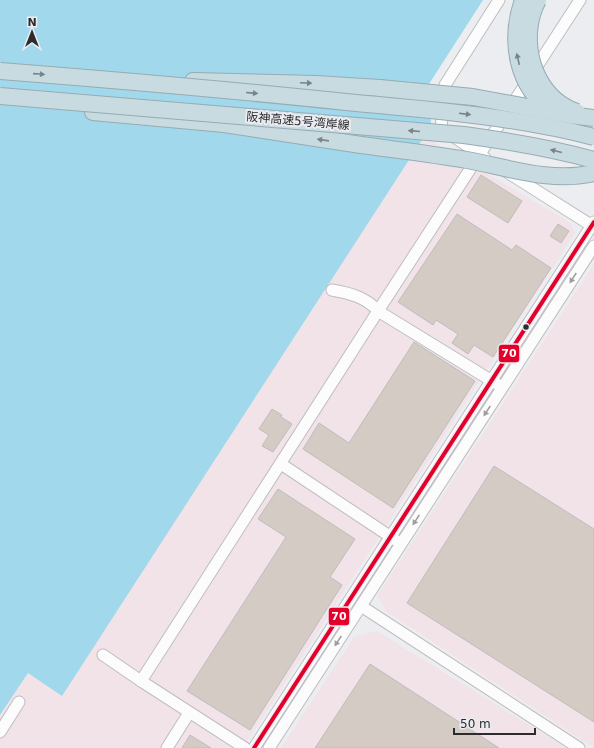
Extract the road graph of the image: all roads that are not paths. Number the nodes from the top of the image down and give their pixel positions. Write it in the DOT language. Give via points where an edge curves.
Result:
graph roads {
  1 [pos="499,0"];
  2 [pos="523,0"];
  3 [pos="538,0"];
  4 [pos="580,0"];
  5 [pos="0,71"];
  6 [pos="99,80"];
  7 [pos="0,96"];
  8 [pos="594,117"];
  9 [pos="594,126"];
  10 [pos="594,137"];
  11 [pos="480,155"];
  12 [pos="594,160"];
  13 [pos="594,173"];
  14 [pos="593,225"];
  15 [pos="594,246"];
  16 [pos="332,290"];
  17 [pos="378,311"];
  18 [pos="491,381"];
  19 [pos="502,387"];
  20 [pos="281,464"];
  21 [pos="390,537"];
  22 [pos="400,543"];
  23 [pos="360,606"];
  24 [pos="103,655"];
  25 [pos="141,681"];
  26 [pos="19,702"];
  27 [pos="189,713"];
  28 [pos="0,732"];
  29 [pos="167,748"];
  30 [pos="244,748"];
  31 [pos="254,748"];
  32 [pos="269,748"];
  33 [pos="579,748"];
  1 -- 11 [label="street" via="445,85 441,128"];
  9 -- 2 [label="highway, one-way, bridge" via="577,124 555,114 528,86 521,72 516,46 517,21"];
  3 -- 8 [label="highway, bridge" via="532,13 528,34 530,55 536,75 548,92 564,106"];
  4 -- 11 [label="street"];
  5 -- 6 [label="highway, 阪神高速5号湾岸線, one-way, bridge"];
  6 -- 8 [label="highway, one-way, bridge" via="258,82 380,88 473,97"];
  6 -- 10 [label="highway, 阪神高速5号湾岸線, one-way, bridge" via="461,113 535,124"];
  12 -- 7 [label="highway, 阪神高速5号湾岸線, one-way, bridge" via="507,141 464,135"];
  13 -- 7 [label="highway, one-way, bridge" via="562,177 542,175 467,160 224,124 72,110"];
  11 -- 14 [label="street"];
  11 -- 17 [label="street"];
  14 -- 18 [label="street"];
  15 -- 19 [label="street, one-way"];
  16 -- 17 [label="street" via="352,294 373,304"];
  17 -- 18 [label="street"];
  17 -- 20 [label="street"];
  18 -- 19 [label="street"];
  18 -- 21 [label="street"];
  19 -- 22 [label="street, one-way"];
  20 -- 21 [label="street"];
  20 -- 25 [label="street"];
  21 -- 22 [label="street"];
  21 -- 31 [label="street"];
  22 -- 23 [label="street"];
  23 -- 32 [label="street, one-way"];
  23 -- 33 [label="street"];
  24 -- 25 [label="street"];
  25 -- 27 [label="street"];
  26 -- 28 [label="street"];
  27 -- 29 [label="street"];
  27 -- 30 [label="street"];
}
